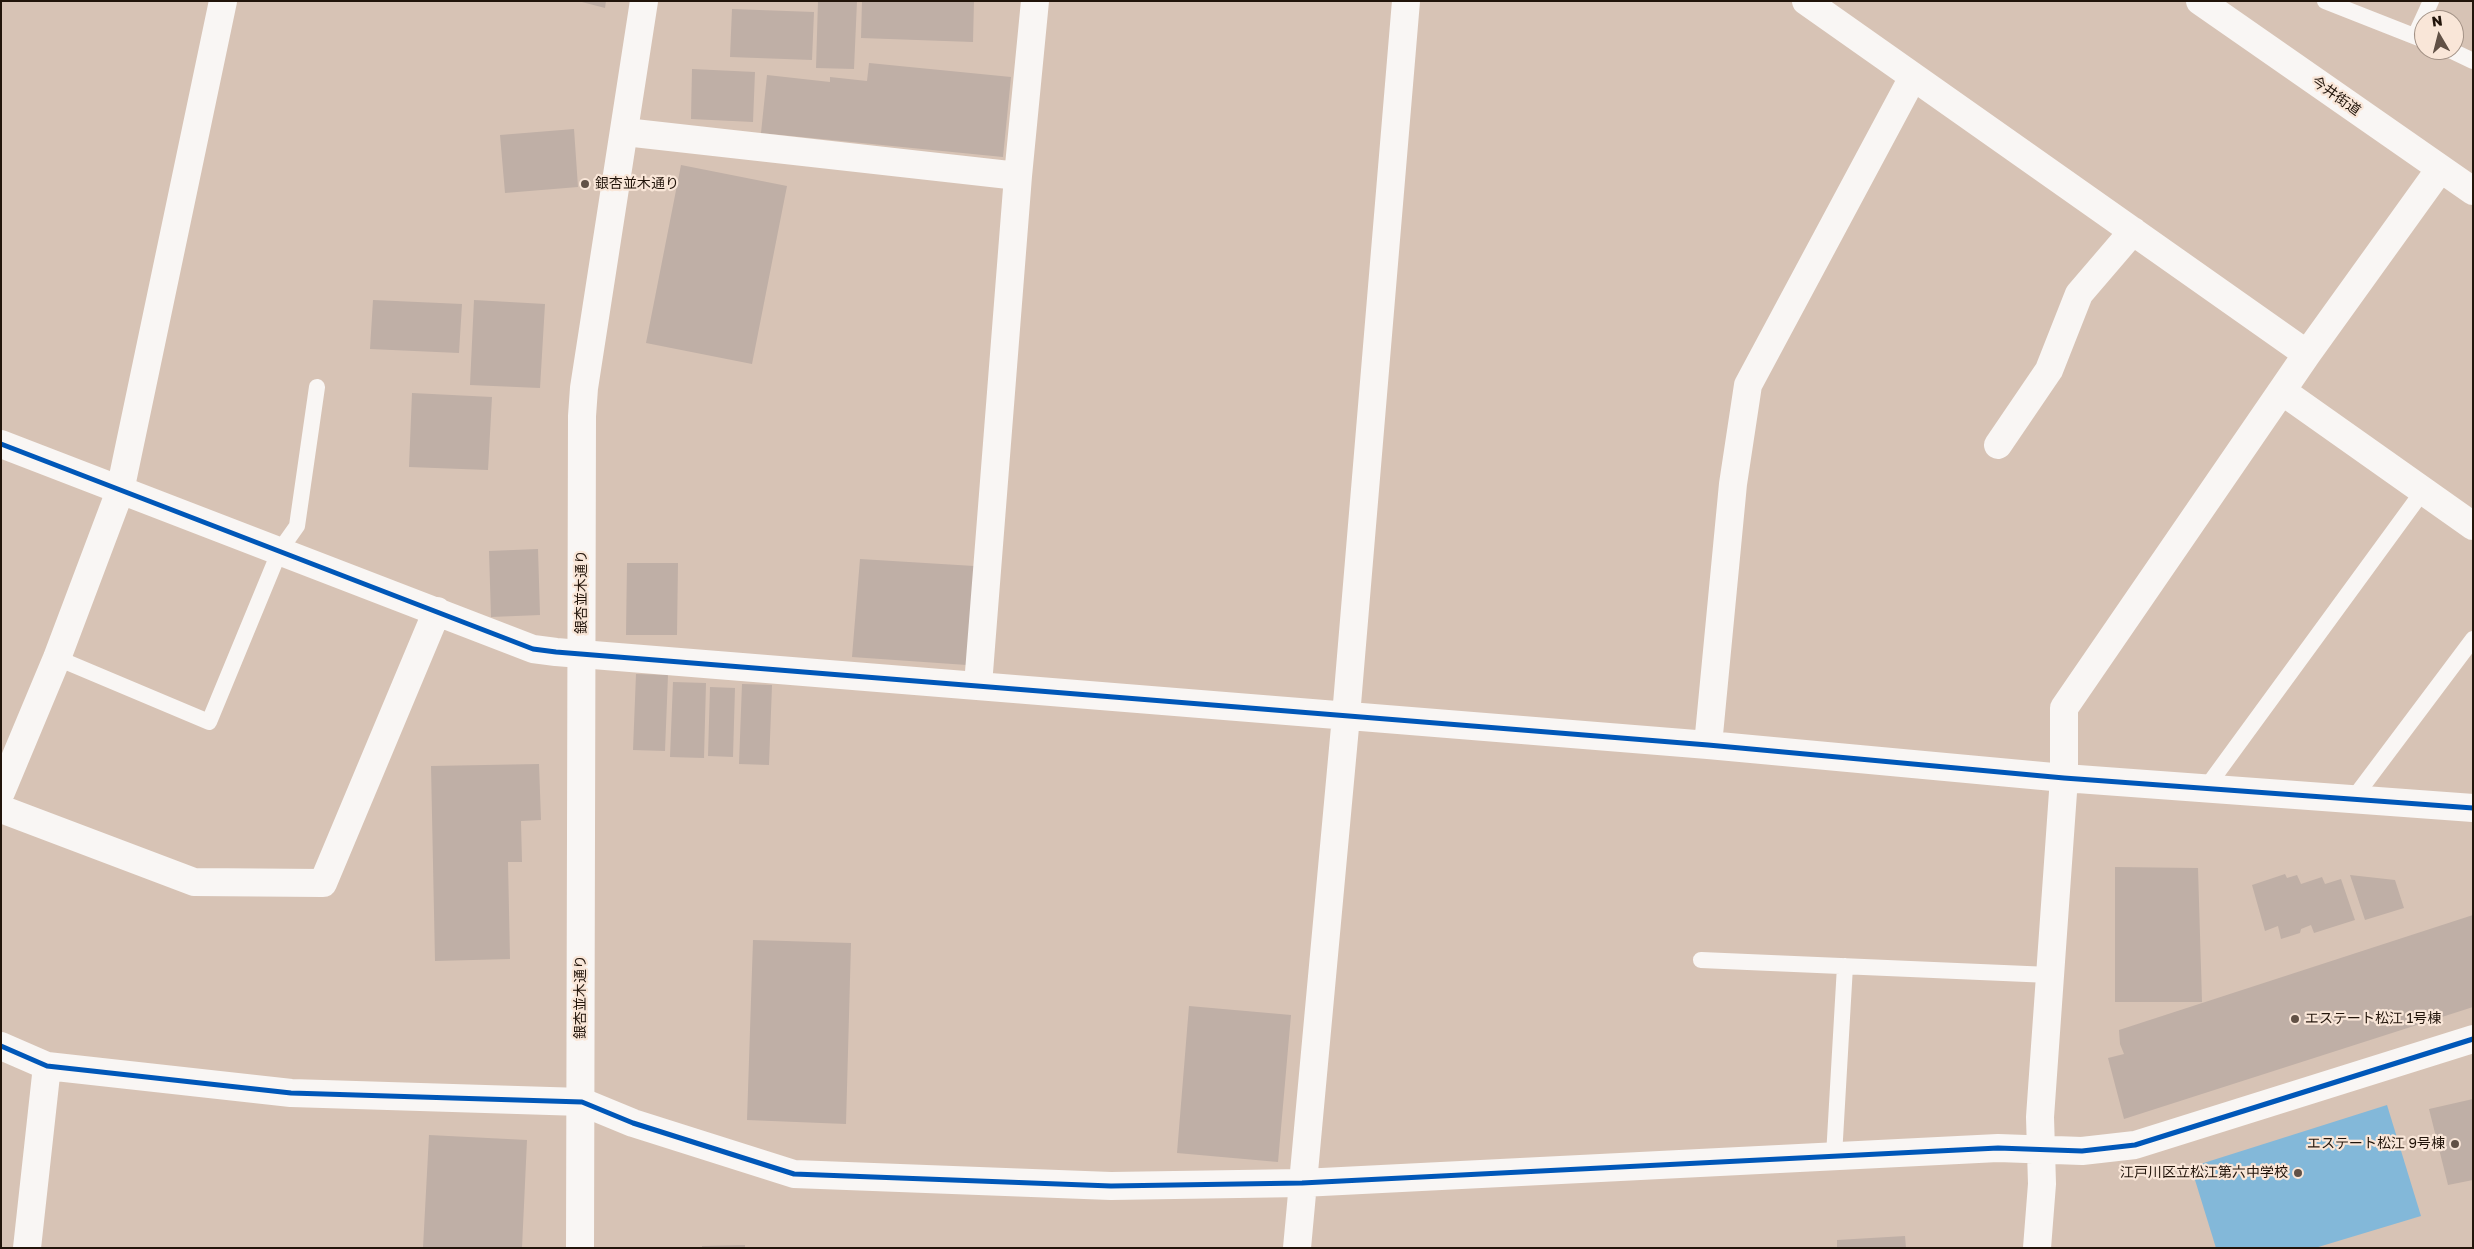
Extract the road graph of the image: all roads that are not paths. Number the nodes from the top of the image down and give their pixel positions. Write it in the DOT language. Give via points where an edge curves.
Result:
graph roads {
  1 [pos="223,1"];
  2 [pos="644,1"];
  3 [pos="1035,1"];
  4 [pos="1406,1"];
  5 [pos="1806,1"];
  6 [pos="2200,1"];
  7 [pos="2325,1"];
  8 [pos="2414,36"];
  9 [pos="1913,76"];
  10 [pos="625,132"];
  11 [pos="2440,169"];
  12 [pos="1018,176"];
  13 [pos="2473,191"];
  14 [pos="2132,231"];
  15 [pos="2307,354"];
  16 [pos="317,387"];
  17 [pos="2282,391"];
  18 [pos="1,444"];
  19 [pos="1998,445"];
  20 [pos="120,492"];
  21 [pos="2423,492"];
  22 [pos="2473,526"];
  23 [pos="280,550"];
  24 [pos="437,611"];
  25 [pos="2473,639"];
  26 [pos="582,654"];
  27 [pos="57,658"];
  28 [pos="978,685"];
  29 [pos="1346,716"];
  30 [pos="1708,745"];
  31 [pos="2064,778"];
  32 [pos="2206,788"];
  33 [pos="1,792"];
  34 [pos="2353,799"];
  35 [pos="2473,808"];
  36 [pos="1,809"];
  37 [pos="1701,960"];
  38 [pos="1845,966"];
  39 [pos="2050,975"];
  40 [pos="2473,1039"];
  41 [pos="1,1046"];
  42 [pos="47,1066"];
  43 [pos="582,1102"];
  44 [pos="2040,1150"];
  45 [pos="1834,1156"];
  46 [pos="1302,1183"];
  47 [pos="27,1248"];
  48 [pos="580,1248"];
  49 [pos="1296,1248"];
  50 [pos="2037,1248"];
  1 -- 20 [label="street"];
  2 -- 10 [label="street, 銀杏並木通り"];
  3 -- 12 [label="street"];
  4 -- 29 [label="street"];
  5 -- 9 [label="street"];
  6 -- 11 [label="street, 今井街道"];
  7 -- 8 [label="lane"];
  9 -- 14 [label="street"];
  9 -- 30 [label="street" via="1748,385 1733,484"];
  10 -- 12 [label="street"];
  10 -- 26 [label="street, 銀杏並木通り" via="584,388"];
  11 -- 13 [label="street, 今井街道"];
  11 -- 15 [label="street"];
  12 -- 28 [label="street"];
  14 -- 15 [label="street"];
  14 -- 19 [label="street" via="2079,294 2049,370"];
  15 -- 17 [label="street"];
  16 -- 23 [label="lane" via="297,526"];
  17 -- 21 [label="street"];
  17 -- 31 [label="street" via="2064,708"];
  18 -- 20 [label="street"];
  20 -- 23 [label="street"];
  20 -- 27 [label="street"];
  21 -- 22 [label="street"];
  21 -- 32 [label="lane"];
  23 -- 24 [label="street"];
  23 -- 27 [label="lane" via="209,722"];
  24 -- 26 [label="street" via="533,649"];
  24 -- 36 [label="street" via="323,884 194,882"];
  25 -- 34 [label="lane"];
  26 -- 28 [label="street"];
  26 -- 43 [label="street, 銀杏並木通り"];
  27 -- 33 [label="street"];
  28 -- 29 [label="street"];
  29 -- 30 [label="street"];
  29 -- 46 [label="street"];
  30 -- 31 [label="street"];
  31 -- 32 [label="street"];
  31 -- 39 [label="street"];
  32 -- 34 [label="street"];
  34 -- 35 [label="street"];
  37 -- 38 [label="lane"];
  38 -- 39 [label="lane"];
  38 -- 45 [label="lane"];
  39 -- 44 [label="street"];
  40 -- 44 [label="street" via="2135,1145 2082,1152"];
  41 -- 42 [label="street"];
  42 -- 43 [label="street" via="291,1093"];
  42 -- 47 [label="street"];
  43 -- 46 [label="street" via="633,1123 794,1174 1111,1186"];
  43 -- 48 [label="street, 銀杏並木通り"];
  44 -- 45 [label="street" via="1998,1148"];
  44 -- 50 [label="street" via="2042,1184"];
  45 -- 46 [label="street"];
  46 -- 49 [label="street"];
}
